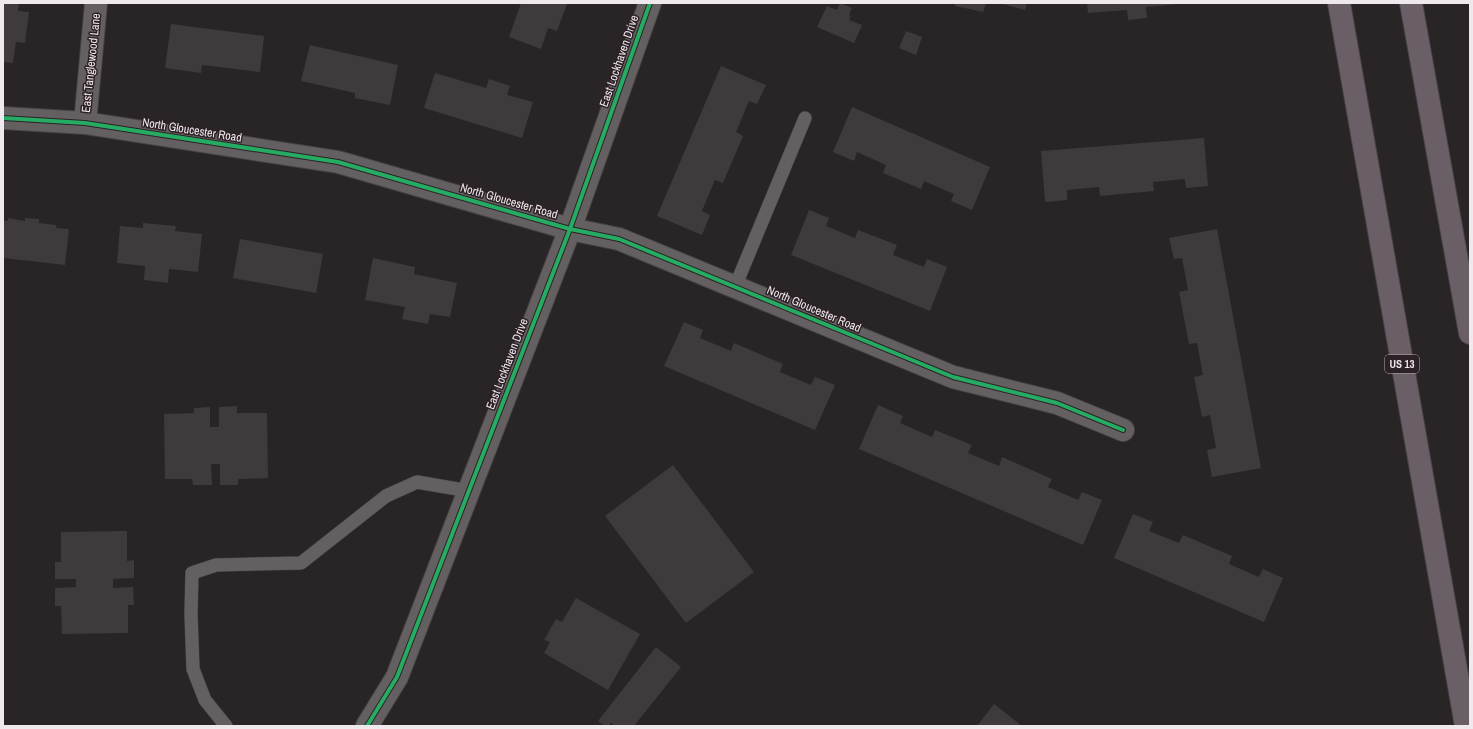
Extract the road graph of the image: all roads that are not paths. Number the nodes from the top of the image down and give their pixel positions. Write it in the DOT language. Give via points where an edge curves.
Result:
graph roads {
  1 [pos="96,3"];
  2 [pos="650,3"];
  3 [pos="1338,3"];
  4 [pos="1411,3"];
  5 [pos="3,118"];
  6 [pos="805,118"];
  7 [pos="85,123"];
  8 [pos="570,229"];
  9 [pos="736,287"];
  10 [pos="1470,333"];
  11 [pos="1123,430"];
  12 [pos="469,491"];
  13 [pos="226,726"];
  14 [pos="367,726"];
  15 [pos="1466,726"];
  1 -- 7 [label="street, East Tanglewood Lane"];
  2 -- 8 [label="street, East Lockhaven Drive"];
  3 -- 15 [label="highway, US 13"];
  4 -- 10 [label="highway"];
  5 -- 7 [label="street, North Gloucester Road"];
  6 -- 9 [label="lane"];
  7 -- 8 [label="street, North Gloucester Road" via="338,162"];
  8 -- 9 [label="street, North Gloucester Road" via="619,239"];
  8 -- 12 [label="street, East Lockhaven Drive"];
  9 -- 11 [label="street, North Gloucester Road" via="953,378 1057,403"];
  12 -- 13 [label="lane" via="417,482 386,496 301,564 216,565 192,573 194,669 204,700"];
  12 -- 14 [label="street, East Lockhaven Drive" via="398,677"];
}
